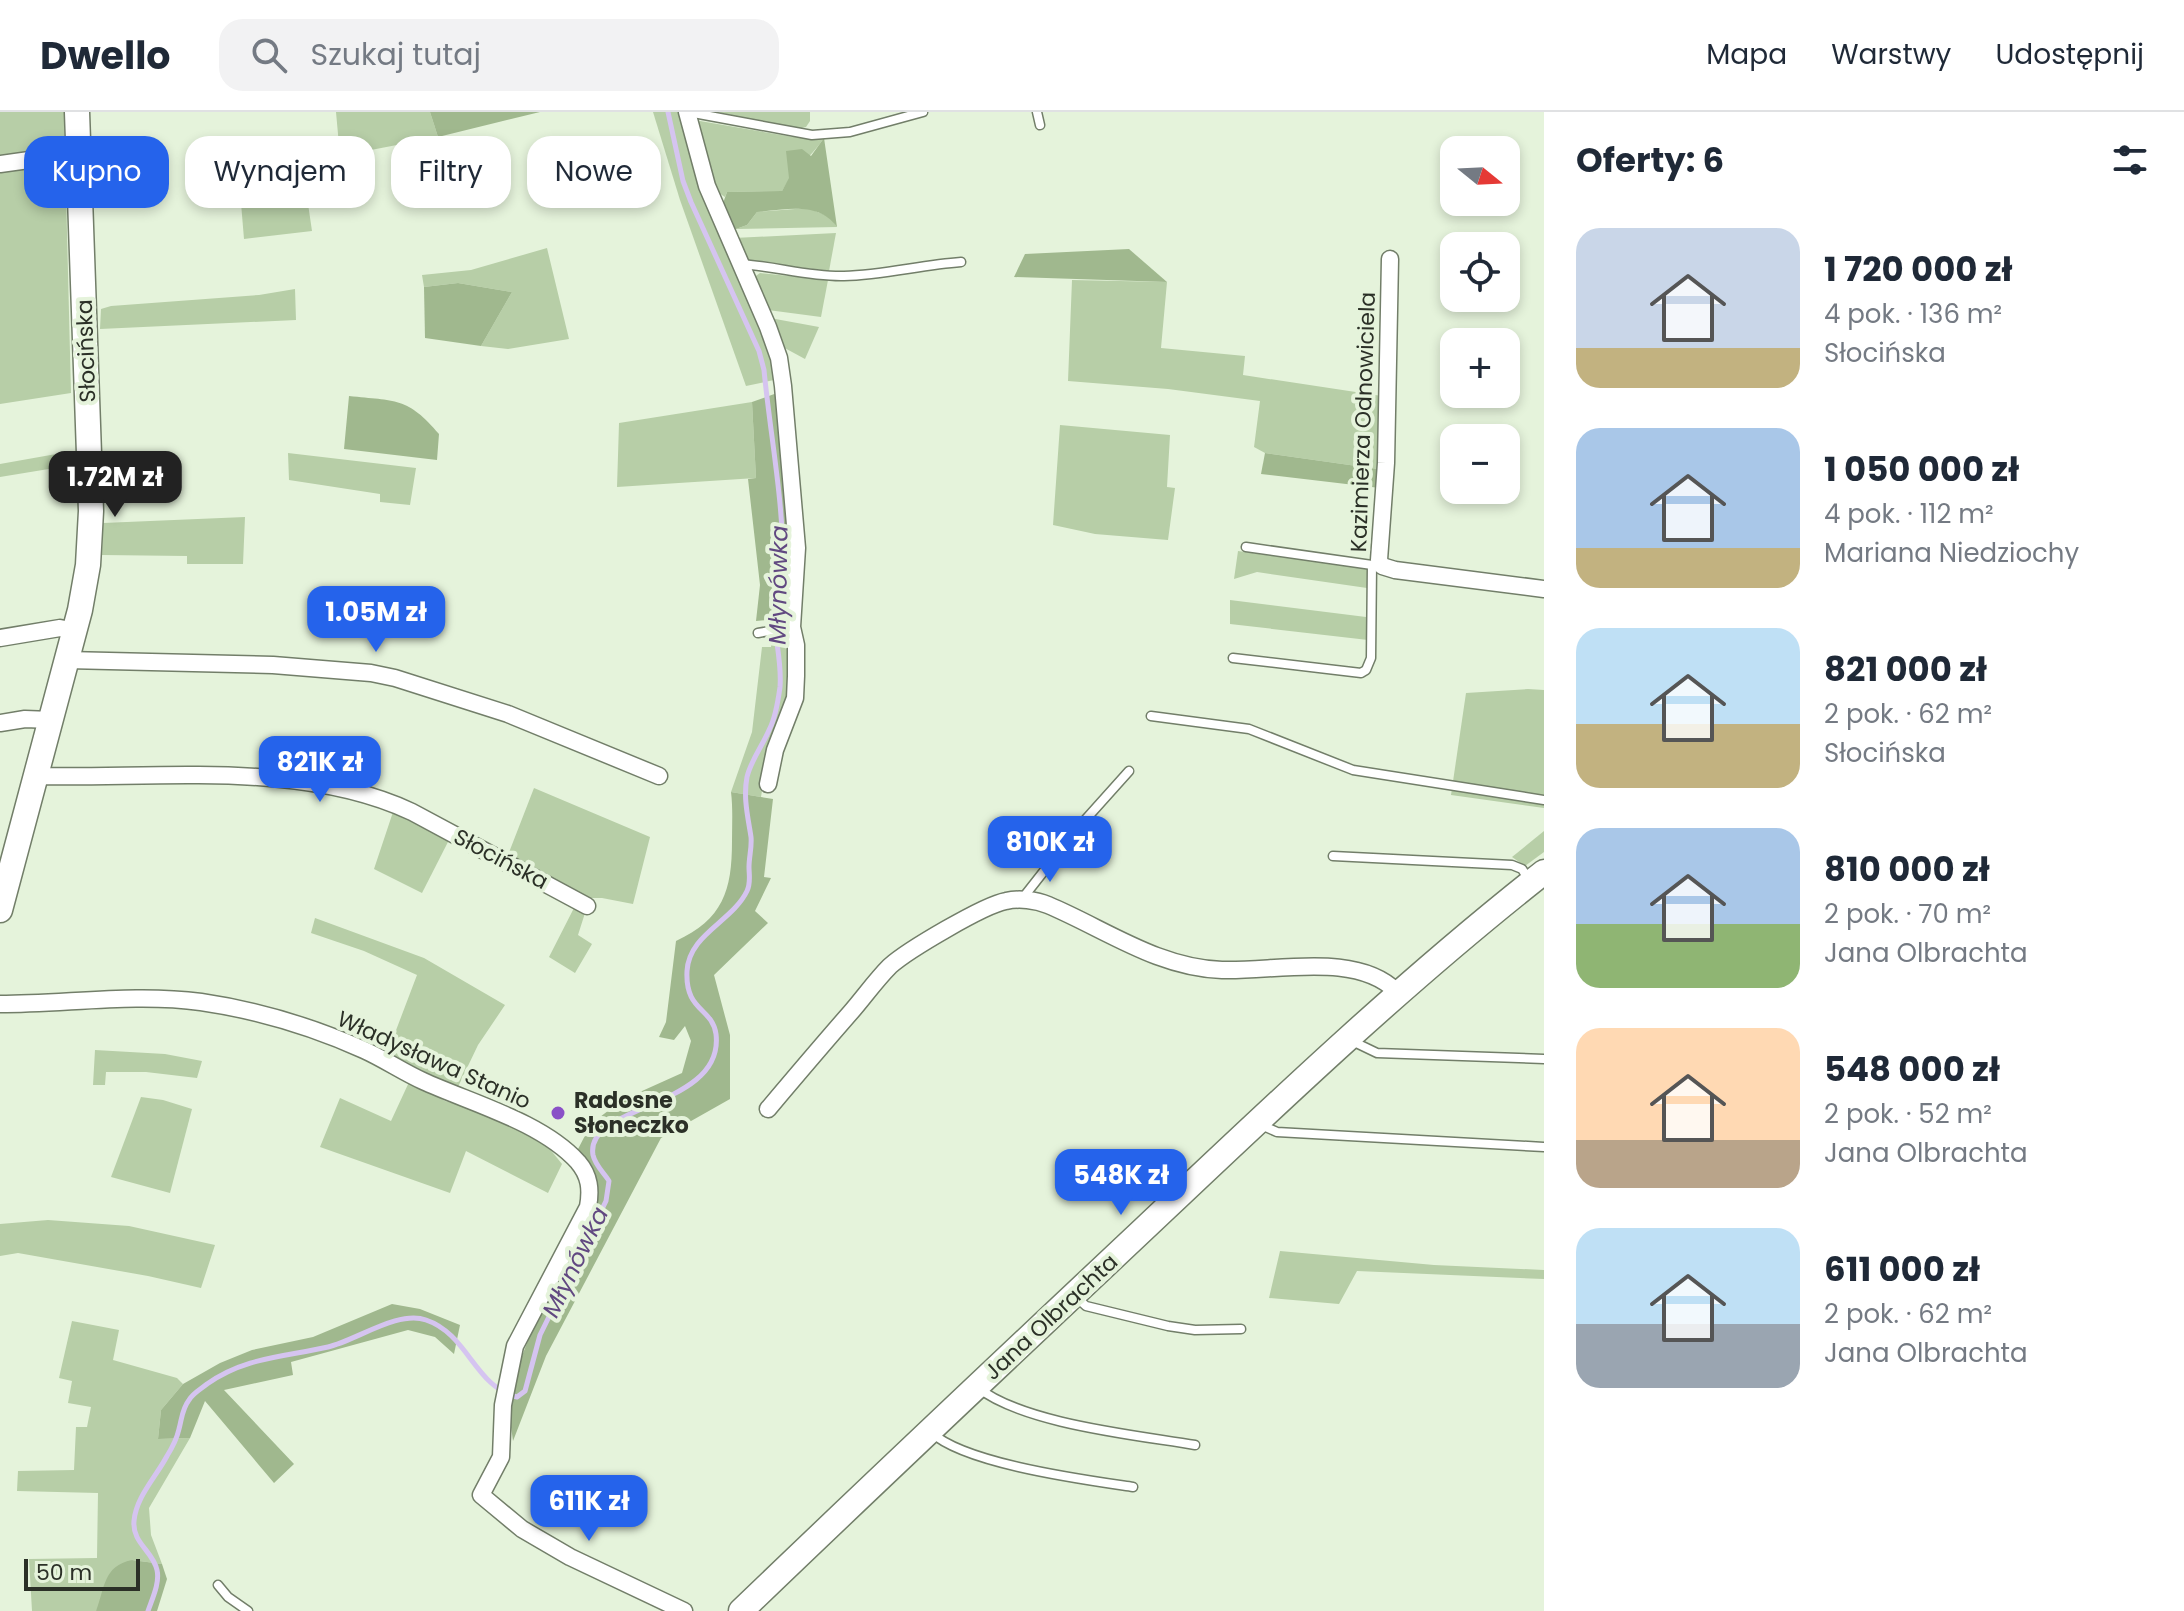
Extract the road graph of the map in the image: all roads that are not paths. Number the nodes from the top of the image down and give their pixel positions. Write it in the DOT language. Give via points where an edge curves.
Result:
graph roads {
  1 [pos="77,112"];
  2 [pos="688,112"];
  3 [pos="923,112"];
  4 [pos="1037,112"];
  5 [pos="1040,125"];
  6 [pos="78,136"];
  7 [pos="24,161"];
  8 [pos="0,164"];
  9 [pos="81,208"];
  10 [pos="1390,259"];
  11 [pos="961,262"];
  12 [pos="739,263"];
  13 [pos="1246,547"];
  14 [pos="1376,564"];
  15 [pos="1544,589"];
  16 [pos="789,627"];
  17 [pos="75,631"];
  18 [pos="758,633"];
  19 [pos="0,638"];
  20 [pos="1233,658"];
  21 [pos="67,660"];
  22 [pos="1151,716"];
  23 [pos="51,720"];
  24 [pos="0,723"];
  25 [pos="1129,771"];
  26 [pos="36,776"];
  27 [pos="659,776"];
  28 [pos="768,784"];
  29 [pos="1544,800"];
  30 [pos="8,850"];
  31 [pos="1333,856"];
  32 [pos="1538,877"];
  33 [pos="1021,900"];
  34 [pos="587,906"];
  35 [pos="0,910"];
  36 [pos="1397,992"];
  37 [pos="0,1004"];
  38 [pos="1347,1039"];
  39 [pos="1544,1059"];
  40 [pos="768,1109"];
  41 [pos="1257,1123"];
  42 [pos="1544,1147"];
  43 [pos="1073,1294"];
  44 [pos="1241,1329"];
  45 [pos="977,1387"];
  46 [pos="930,1431"];
  47 [pos="1195,1445"];
  48 [pos="1133,1487"];
  49 [pos="218,1585"];
  50 [pos="248,1611"];
  51 [pos="684,1611"];
  52 [pos="741,1611"];
  1 -- 6 [label="street, Słocińska"];
  2 -- 3 [label="lane" via="812,135 850,132"];
  2 -- 12 [label="street" via="707,186"];
  4 -- 5 [label="lane"];
  7 -- 8 [label="street"];
  9 -- 17 [label="street, Słocińska" via="91,511 88,565"];
  10 -- 14 [label="street, Kazimierza Odnowiciela" via="1386,463"];
  11 -- 12 [label="lane" via="842,276"];
  12 -- 16 [label="street" via="768,327 783,386 797,548"];
  13 -- 14 [label="lane"];
  14 -- 15 [label="street, Kazimierza Odnowiciela"];
  14 -- 20 [label="lane" via="1366,670"];
  16 -- 18 [label="lane"];
  16 -- 28 [label="street" via="796,645 795,698"];
  17 -- 19 [label="street" via="60,628"];
  17 -- 21 [label="street, Słocińska"];
  21 -- 23 [label="street, Słocińska"];
  21 -- 27 [label="street" via="371,673 508,714"];
  22 -- 29 [label="lane" via="1249,729 1353,770"];
  23 -- 24 [label="street"];
  23 -- 26 [label="street, Słocińska"];
  25 -- 33 [label="lane"];
  26 -- 30 [label="street, Słocińska"];
  26 -- 34 [label="street, Słocińska" via="234,777 355,790 384,798"];
  30 -- 35 [label="street, Słocińska"];
  31 -- 32 [label="lane" via="1512,865"];
  32 -- 36 [label="street, Jana Olbrachta"];
  33 -- 36 [label="street" via="1044,903 1179,964 1224,970 1312,966 1366,973"];
  33 -- 40 [label="street" via="992,906 891,966"];
  36 -- 38 [label="street, Jana Olbrachta"];
  37 -- 51 [label="street, Władysława Stanio" via="198,1002 274,1019 366,1051 559,1145 587,1176 588,1207 515,1346 503,1405 501,1457 481,1495 522,1529 570,1557"];
  38 -- 39 [label="lane" via="1377,1053"];
  38 -- 41 [label="street, Jana Olbrachta"];
  41 -- 42 [label="lane" via="1277,1132"];
  41 -- 43 [label="street, Jana Olbrachta"];
  43 -- 44 [label="lane" via="1086,1306 1168,1326"];
  43 -- 45 [label="street, Jana Olbrachta"];
  45 -- 46 [label="street, Jana Olbrachta"];
  45 -- 47 [label="lane" via="1022,1411"];
  46 -- 48 [label="lane" via="975,1456"];
  46 -- 52 [label="street, Jana Olbrachta"];
  49 -- 50 [label="lane"];
}
